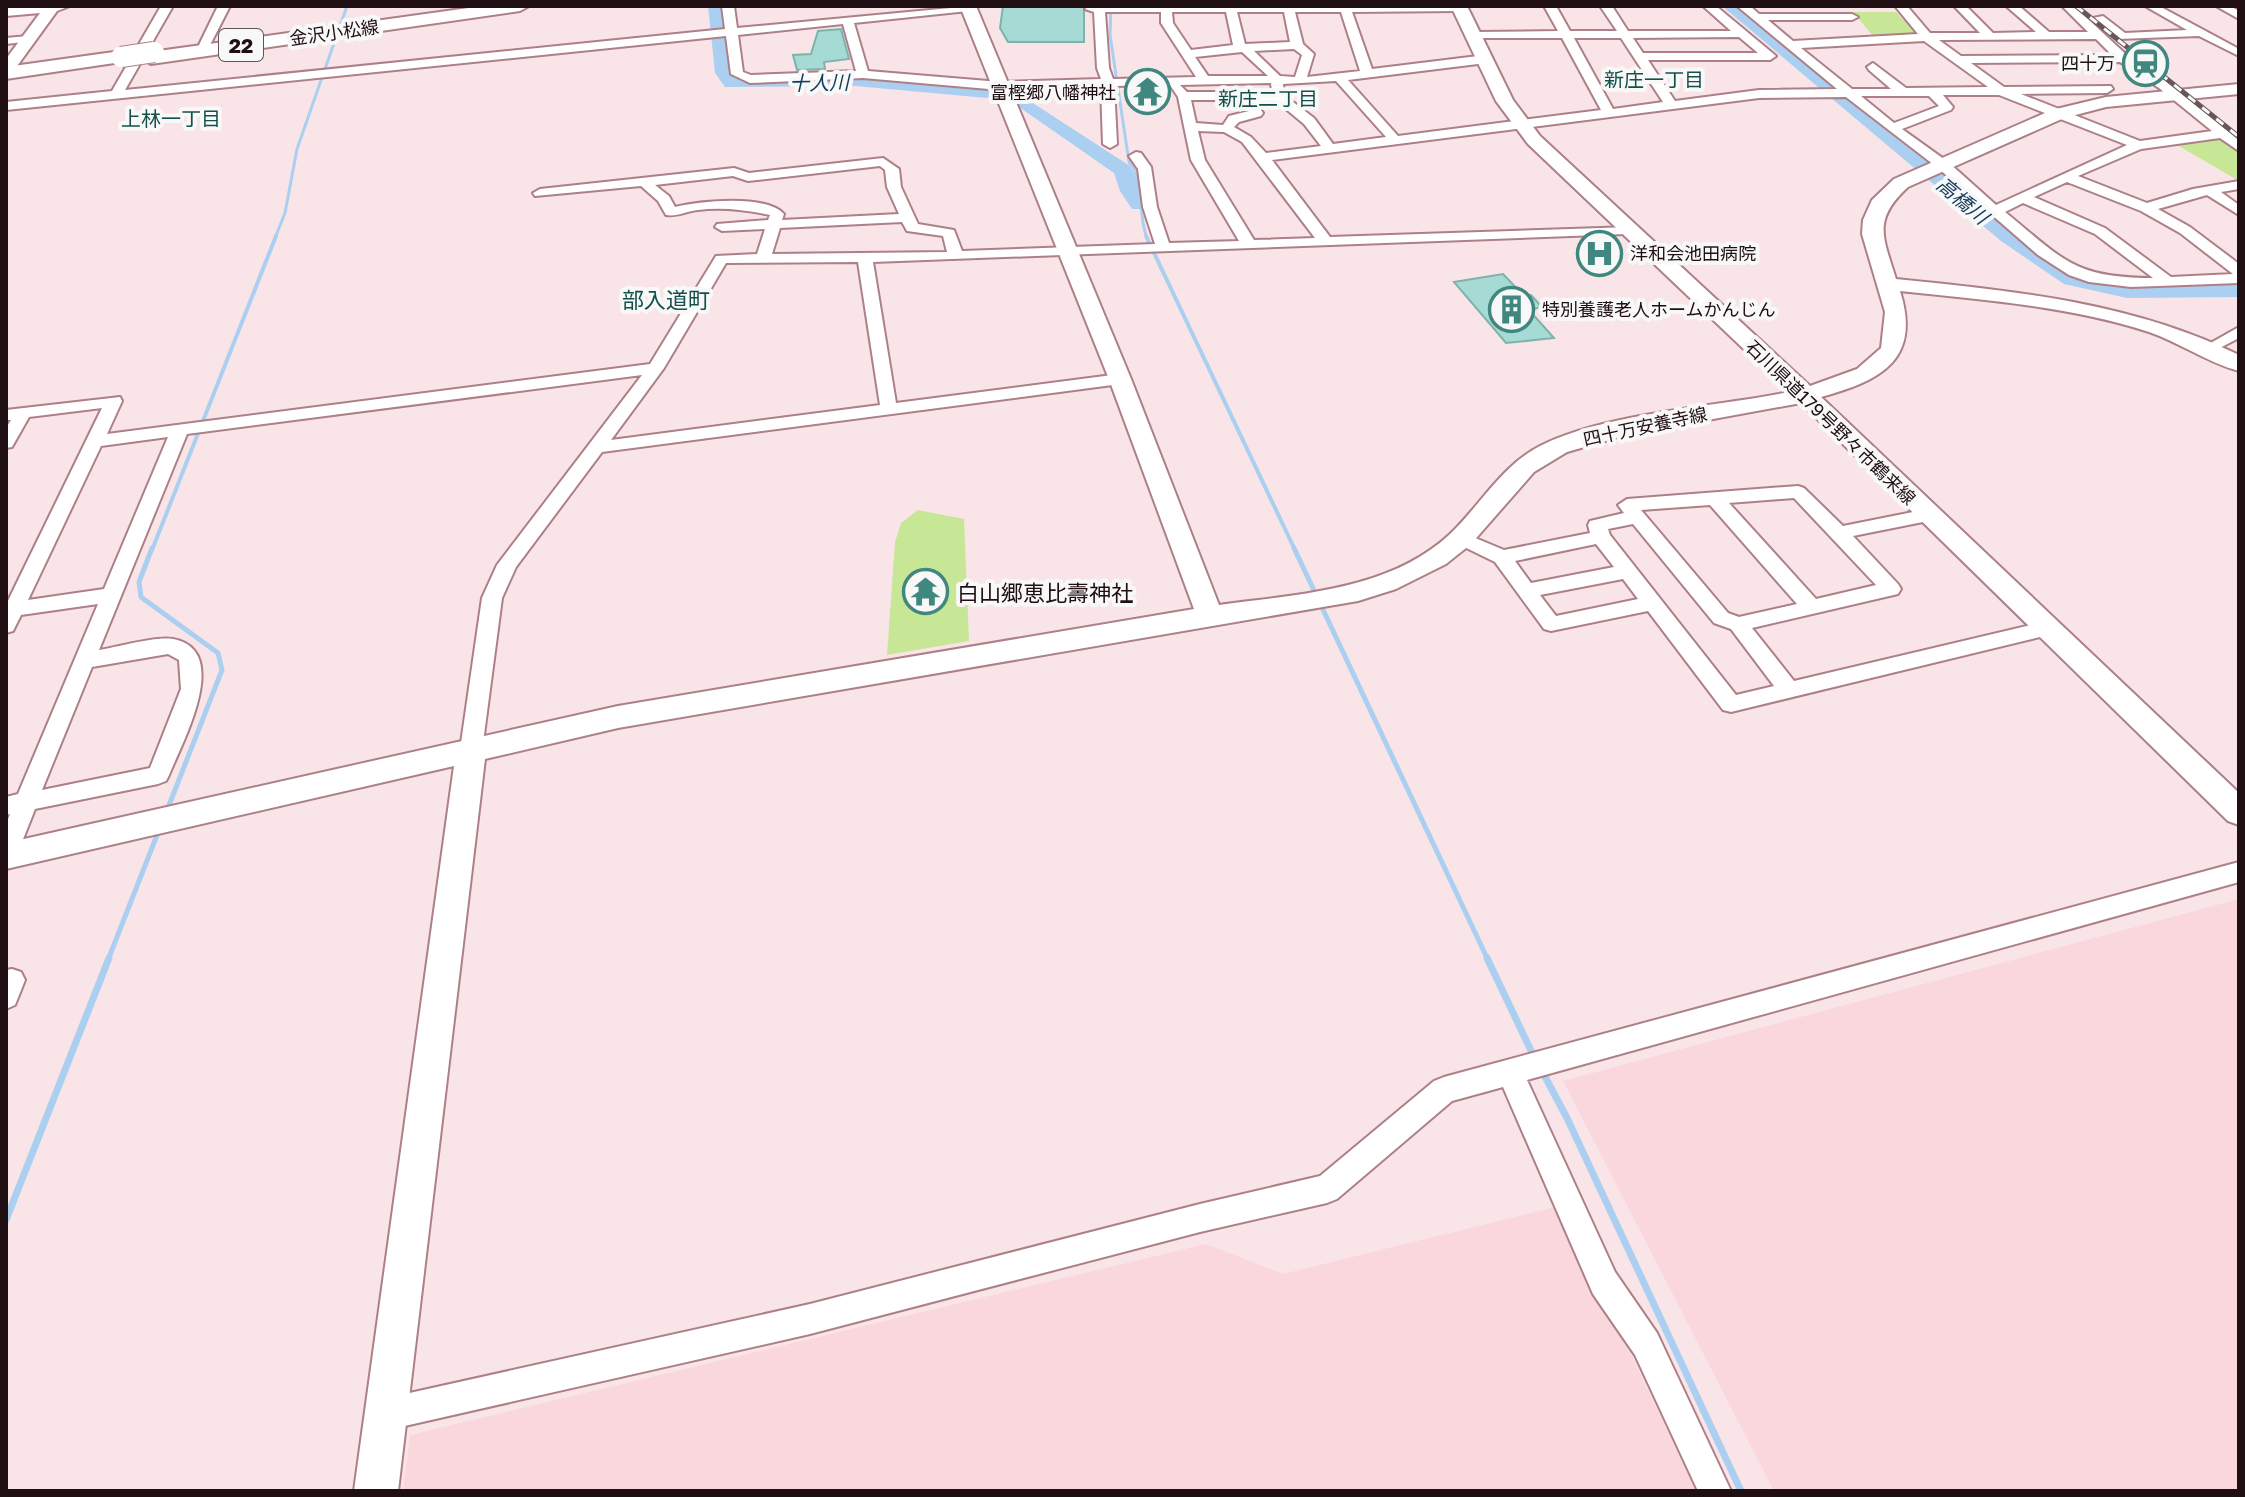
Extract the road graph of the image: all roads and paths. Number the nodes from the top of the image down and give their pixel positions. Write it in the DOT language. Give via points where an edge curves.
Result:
graph roads {
  1 [pos="53,6"];
  2 [pos="62,6"];
  3 [pos="167,6"];
  4 [pos="224,6"];
  5 [pos="486,6"];
  6 [pos="520,6"];
  7 [pos="728,6"];
  8 [pos="1550,6"];
  9 [pos="1606,6"];
  10 [pos="1709,6"];
  11 [pos="1743,6"];
  12 [pos="1843,6"];
  13 [pos="1901,6"];
  14 [pos="1960,6"];
  15 [pos="2012,6"];
  16 [pos="2068,6"];
  17 [pos="2083,6"];
  18 [pos="2151,6"];
  19 [pos="2222,6"];
  20 [pos="968,7"];
  21 [pos="1230,7"];
  22 [pos="1288,7"];
  23 [pos="1345,7"];
  24 [pos="1460,7"];
  25 [pos="1106,8"];
  26 [pos="1171,8"];
  27 [pos="6,11"];
  28 [pos="2239,16"];
  29 [pos="1756,17"];
  30 [pos="1852,17"];
  31 [pos="847,20"];
  32 [pos="338,29"];
  33 [pos="724,33"];
  34 [pos="2199,33"];
  35 [pos="1566,34"];
  36 [pos="1623,34"];
  37 [pos="1742,34"];
  38 [pos="1475,35"];
  39 [pos="2100,35"];
  40 [pos="2047,36"];
  41 [pos="1927,37"];
  42 [pos="1991,37"];
  43 [pos="28,39"];
  44 [pos="1870,40"];
  45 [pos="6,41"];
  46 [pos="205,45"];
  47 [pos="1297,45"];
  48 [pos="1791,45"];
  49 [pos="1243,48"];
  50 [pos="2239,53"];
  51 [pos="1186,54"];
  52 [pos="153,55"];
  53 [pos="1638,57"];
  54 [pos="2123,58"];
  55 [pos="1486,59"];
  56 [pos="2071,59"];
  57 [pos="1958,60"];
  58 [pos="1873,67"];
  59 [pos="2083,69"];
  60 [pos="1367,73"];
  61 [pos="6,74"];
  62 [pos="863,74"];
  63 [pos="1339,77"];
  64 [pos="1204,79"];
  65 [pos="2095,79"];
  66 [pos="1278,80"];
  67 [pos="1300,81"];
  68 [pos="1175,82"];
  69 [pos="1109,83"];
  70 [pos="1000,86"];
  71 [pos="2107,89"];
  72 [pos="2239,89"];
  73 [pos="2001,91"];
  74 [pos="1903,92"];
  75 [pos="1932,92"];
  76 [pos="1848,93"];
  77 [pos="117,94"];
  78 [pos="2176,95"];
  79 [pos="1184,96"];
  80 [pos="1278,96"];
  81 [pos="1246,97"];
  82 [pos="2126,100"];
  83 [pos="1671,105"];
  84 [pos="6,106"];
  85 [pos="1609,113"];
  86 [pos="2058,114"];
  87 [pos="1521,124"];
  88 [pos="1192,127"];
  89 [pos="1228,127"];
  90 [pos="1892,128"];
  91 [pos="2222,134"];
  92 [pos="1395,140"];
  93 [pos="1110,144"];
  94 [pos="2139,145"];
  95 [pos="2239,147"];
  96 [pos="1329,148"];
  97 [pos="1136,156"];
  98 [pos="1263,157"];
  99 [pos="1932,169"];
  100 [pos="2067,177"];
  101 [pos="644,182"];
  102 [pos="2239,185"];
  103 [pos="2209,190"];
  104 [pos="540,193"];
  105 [pos="2022,197"];
  106 [pos="730,205"];
  107 [pos="2146,208"];
  108 [pos="1995,211"];
  109 [pos="2239,211"];
  110 [pos="907,218"];
  111 [pos="775,225"];
  112 [pos="722,227"];
  113 [pos="1626,230"];
  114 [pos="1326,242"];
  115 [pos="1248,243"];
  116 [pos="1153,248"];
  117 [pos="1068,252"];
  118 [pos="956,256"];
  119 [pos="721,259"];
  120 [pos="763,259"];
  121 [pos="865,259"];
  122 [pos="2239,271"];
  123 [pos="2239,278"];
  124 [pos="2165,280"];
  125 [pos="1888,284"];
  126 [pos="2239,332"];
  127 [pos="2208,349"];
  128 [pos="2239,364"];
  129 [pos="656,368"];
  130 [pos="1120,379"];
  131 [pos="1806,395"];
  132 [pos="889,410"];
  133 [pos="14,414"];
  134 [pos="184,430"];
  135 [pos="95,441"];
  136 [pos="6,443"];
  137 [pos="598,447"];
  138 [pos="1714,498"];
  139 [pos="1928,515"];
  140 [pos="1637,517"];
  141 [pos="1839,533"];
  142 [pos="1601,537"];
  143 [pos="1461,538"];
  144 [pos="1502,557"];
  145 [pos="1628,571"];
  146 [pos="1528,590"];
  147 [pos="112,595"];
  148 [pos="1653,603"];
  149 [pos="1812,608"];
  150 [pos="1210,616"];
  151 [pos="10,617"];
  152 [pos="1738,624"];
  153 [pos="2048,628"];
  154 [pos="87,660"];
  155 [pos="1789,690"];
  156 [pos="471,750"];
  157 [pos="16,804"];
  158 [pos="2239,812"];
  159 [pos="6,855"];
  160 [pos="2239,872"];
  161 [pos="6,981"];
  162 [pos="6,997"];
  163 [pos="1528,1067"];
  164 [pos="387,1414"];
  165 [pos="376,1491"];
  166 [pos="1715,1491"];
  1 -- 2 [label="street"];
  1 -- 27 [label="street"];
  1 -- 43 [label="street"];
  3 -- 77 [label="street"];
  4 -- 46 [label="street"];
  5 -- 32 [label="main road, 金沢小松線 / 22"];
  6 -- 32 [label="main road, 金沢小松線 / 22"];
  7 -- 33 [label="street"];
  8 -- 35 [label="street"];
  9 -- 36 [label="street"];
  10 -- 37 [label="street"];
  11 -- 29 [label="street"];
  12 -- 30 [label="street"];
  13 -- 41 [label="street"];
  14 -- 42 [label="street"];
  15 -- 40 [label="street"];
  16 -- 39 [label="street"];
  17 -- 34 [label="street" via="2122,37"];
  18 -- 34 [label="street"];
  19 -- 28 [label="street"];
  20 -- 31 [label="street"];
  20 -- 70 [label="street"];
  21 -- 22 [label="street"];
  21 -- 26 [label="street"];
  21 -- 49 [label="street"];
  22 -- 23 [label="street"];
  22 -- 47 [label="street"];
  23 -- 24 [label="street"];
  23 -- 60 [label="street"];
  24 -- 38 [label="street, 石川県道179号野々市鶴来線"];
  25 -- 26 [label="street"];
  25 -- 69 [label="street"];
  26 -- 51 [label="street" via="1167,23"];
  29 -- 30 [label="street"];
  29 -- 48 [label="street"];
  30 -- 44 [label="street"];
  31 -- 33 [label="street"];
  31 -- 62 [label="street"];
  32 -- 46 [label="main road, 金沢小松線 / 22"];
  32 -- 52 [label="main road, 金沢小松線 / 22"];
  33 -- 62 [label="street" via="737,74 750,79"];
  33 -- 77 [label="street"];
  34 -- 50 [label="street"];
  35 -- 36 [label="street"];
  35 -- 38 [label="street"];
  35 -- 85 [label="street"];
  36 -- 37 [label="street"];
  36 -- 53 [label="street"];
  37 -- 53 [label="street" via="1770,56"];
  38 -- 55 [label="street, 石川県道179号野々市鶴来線"];
  39 -- 40 [label="street"];
  39 -- 54 [label="street"];
  40 -- 42 [label="street"];
  41 -- 42 [label="street"];
  41 -- 44 [label="street"];
  41 -- 57 [label="street"];
  43 -- 45 [label="street"];
  43 -- 61 [label="street"];
  44 -- 48 [label="street"];
  46 -- 52 [label="main road, 金沢小松線 / 22"];
  47 -- 49 [label="street"];
  47 -- 67 [label="street" via="1308,54"];
  48 -- 76 [label="street"];
  49 -- 51 [label="street"];
  49 -- 66 [label="street"];
  51 -- 64 [label="street"];
  52 -- 61 [label="main road, 金沢小松線 / 22, bridge"];
  53 -- 83 [label="street"];
  54 -- 56 [label="street"];
  54 -- 78 [label="street"];
  55 -- 60 [label="street"];
  55 -- 87 [label="street, 石川県道179号野々市鶴来線"];
  56 -- 57 [label="street"];
  56 -- 59 [label="street"];
  57 -- 73 [label="street"];
  58 -- 74 [label="street"];
  60 -- 63 [label="street"];
  62 -- 70 [label="street"];
  63 -- 67 [label="street"];
  63 -- 92 [label="street"];
  64 -- 66 [label="street"];
  64 -- 68 [label="street"];
  65 -- 71 [label="street"];
  66 -- 67 [label="street"];
  66 -- 80 [label="street"];
  68 -- 69 [label="street"];
  68 -- 79 [label="street" via="1175,90"];
  69 -- 70 [label="street"];
  69 -- 93 [label="street"];
  70 -- 117 [label="street"];
  71 -- 73 [label="street"];
  71 -- 82 [label="street"];
  72 -- 78 [label="street, 四十万安養寺線"];
  73 -- 75 [label="street"];
  73 -- 86 [label="street"];
  74 -- 75 [label="street"];
  74 -- 76 [label="street"];
  75 -- 90 [label="street" via="1947,107"];
  76 -- 83 [label="street" via="1759,94"];
  76 -- 90 [label="street"];
  77 -- 84 [label="street"];
  78 -- 82 [label="street, 四十万安養寺線"];
  78 -- 91 [label="street"];
  79 -- 81 [label="street"];
  79 -- 88 [label="street"];
  80 -- 81 [label="street"];
  80 -- 96 [label="street" via="1309,121"];
  81 -- 89 [label="street" via="1257,113 1234,119"];
  82 -- 86 [label="street, 四十万安養寺線"];
  83 -- 85 [label="street"];
  85 -- 87 [label="street"];
  86 -- 94 [label="street"];
  86 -- 99 [label="street, 四十万安養寺線"];
  87 -- 92 [label="street"];
  87 -- 113 [label="street, 石川県道179号野々市鶴来線"];
  88 -- 89 [label="street"];
  88 -- 115 [label="street" via="1198,160"];
  89 -- 98 [label="street"];
  90 -- 99 [label="street"];
  91 -- 94 [label="street"];
  91 -- 95 [label="street"];
  92 -- 96 [label="street"];
  94 -- 100 [label="street"];
  96 -- 98 [label="street"];
  97 -- 116 [label="street" via="1150,192"];
  98 -- 114 [label="street"];
  99 -- 108 [label="street"];
  99 -- 125 [label="street, 四十万安養寺線" via="1886,195 1873,220 1872,234"];
  100 -- 105 [label="street"];
  100 -- 107 [label="street"];
  101 -- 104 [label="street"];
  101 -- 106 [label="street" via="671,212"];
  101 -- 110 [label="street" via="883,162 892,169"];
  102 -- 103 [label="street"];
  103 -- 107 [label="street"];
  103 -- 109 [label="street"];
  105 -- 108 [label="street"];
  105 -- 124 [label="street" via="2100,231"];
  106 -- 111 [label="street" via="773,211"];
  106 -- 112 [label="street"];
  107 -- 122 [label="street"];
  108 -- 124 [label="street" via="2075,273 2112,281"];
  110 -- 111 [label="street"];
  110 -- 118 [label="street" via="912,228 949,233"];
  111 -- 112 [label="street"];
  111 -- 120 [label="street"];
  112 -- 119 [label="street" via="717,256"];
  113 -- 114 [label="street"];
  113 -- 131 [label="street, 石川県道179号野々市鶴来線"];
  114 -- 115 [label="street"];
  115 -- 116 [label="street"];
  116 -- 117 [label="street"];
  117 -- 118 [label="street"];
  117 -- 130 [label="street"];
  118 -- 121 [label="street"];
  119 -- 120 [label="street"];
  119 -- 129 [label="street"];
  120 -- 121 [label="street"];
  121 -- 132 [label="street"];
  123 -- 124 [label="street"];
  125 -- 127 [label="street" via="2067,305"];
  125 -- 131 [label="street, 四十万安養寺線" via="1897,324 1887,356 1869,373 1840,387"];
  126 -- 127 [label="street"];
  127 -- 128 [label="street"];
  129 -- 134 [label="street"];
  129 -- 137 [label="street"];
  130 -- 132 [label="street"];
  130 -- 150 [label="street"];
  131 -- 139 [label="street, 石川県道179号野々市鶴来線"];
  131 -- 143 [label="street, 四十万安養寺線" via="1638,424 1554,448 1527,465"];
  132 -- 137 [label="street"];
  133 -- 135 [label="street" via="114,401"];
  133 -- 136 [label="street"];
  134 -- 135 [label="street"];
  134 -- 147 [label="street"];
  135 -- 151 [label="street"];
  137 -- 156 [label="street" via="507,565 492,598"];
  138 -- 140 [label="street" via="1627,505"];
  138 -- 141 [label="street" via="1798,492"];
  138 -- 149 [label="street"];
  139 -- 141 [label="street"];
  139 -- 153 [label="street, 石川県道179号野々市鶴来線"];
  140 -- 142 [label="street" via="1597,525"];
  140 -- 152 [label="street" via="1721,618"];
  141 -- 149 [label="street" via="1891,589"];
  142 -- 144 [label="street"];
  142 -- 145 [label="street"];
  143 -- 144 [label="street"];
  143 -- 150 [label="street, 四十万安養寺線" via="1438,558 1400,578 1317,599"];
  144 -- 146 [label="street"];
  145 -- 146 [label="street"];
  145 -- 148 [label="street"];
  146 -- 148 [label="street" via="1551,624"];
  147 -- 151 [label="street"];
  147 -- 154 [label="street"];
  148 -- 155 [label="street" via="1731,704"];
  149 -- 152 [label="street"];
  150 -- 156 [label="street, 四十万安養寺線" via="618,717"];
  152 -- 155 [label="street"];
  153 -- 155 [label="street"];
  153 -- 158 [label="street, 石川県道179号野々市鶴来線"];
  154 -- 157 [label="street"];
  154 -- 157 [label="street" via="171,646 189,656 192,689 158,775"];
  156 -- 159 [label="street, 四十万安養寺線"];
  156 -- 164 [label="street"];
  157 -- 159 [label="street"];
  160 -- 163 [label="street"];
  161 -- 162 [label="street" via="12,980"];
  163 -- 164 [label="street" via="1444,1090 1327,1189 810,1319"];
  163 -- 166 [label="street" via="1604,1283 1646,1344"];
  164 -- 165 [label="street"];
}
